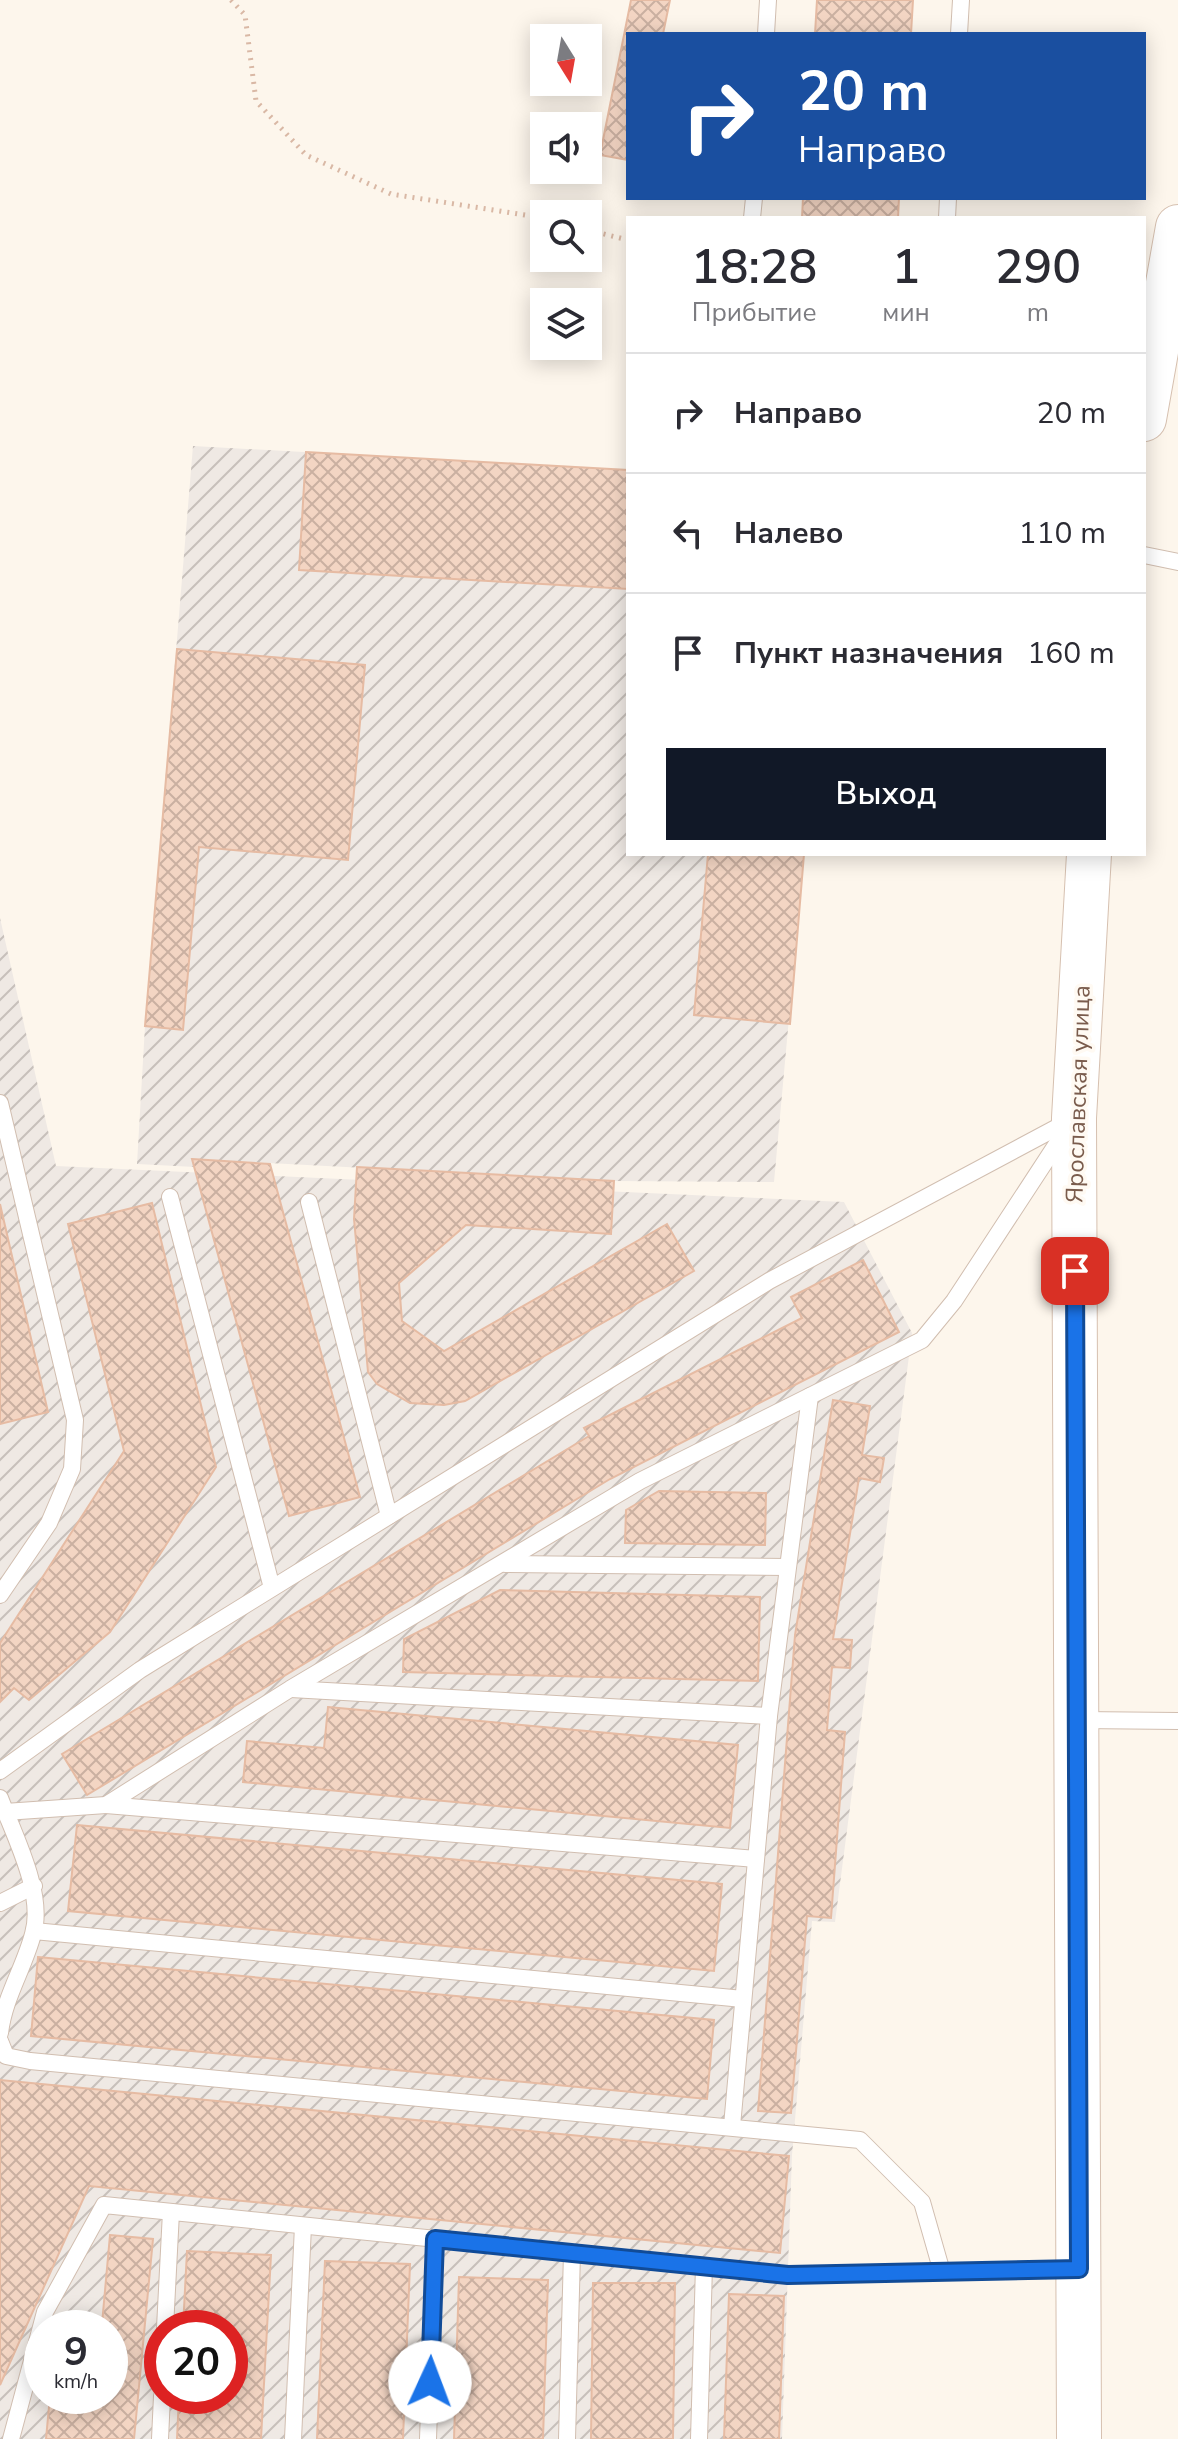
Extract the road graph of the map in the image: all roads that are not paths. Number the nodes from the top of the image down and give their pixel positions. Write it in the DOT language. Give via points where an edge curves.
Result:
graph roads {
  1 [pos="768,0"];
  2 [pos="961,0"];
  3 [pos="766,32"];
  4 [pos="959,32"];
  5 [pos="1178,227"];
  6 [pos="1146,408"];
  7 [pos="1146,555"];
  8 [pos="1178,562"];
  9 [pos="1089,856"];
  10 [pos="0,1103"];
  11 [pos="1074,1118"];
  12 [pos="170,1197"];
  13 [pos="309,1202"];
  14 [pos="810,1396"];
  15 [pos="389,1516"];
  16 [pos="503,1564"];
  17 [pos="787,1567"];
  18 [pos="272,1588"];
  19 [pos="0,1595"];
  20 [pos="290,1689"];
  21 [pos="769,1716"];
  22 [pos="1076,1720"];
  23 [pos="1178,1721"];
  24 [pos="0,1771"];
  25 [pos="3,1805"];
  26 [pos="106,1805"];
  27 [pos="756,1859"];
  28 [pos="34,1886"];
  29 [pos="0,1903"];
  30 [pos="34,1931"];
  31 [pos="743,1999"];
  32 [pos="0,2033"];
  33 [pos="0,2041"];
  34 [pos="732,2126"];
  35 [pos="171,2212"];
  36 [pos="303,2226"];
  37 [pos="435,2239"];
  38 [pos="572,2253"];
  39 [pos="704,2266"];
  40 [pos="1079,2269"];
  41 [pos="942,2272"];
  42 [pos="166,2310"];
  43 [pos="161,2414"];
  44 [pos="11,2439"];
  45 [pos="160,2439"];
  46 [pos="293,2439"];
  47 [pos="428,2439"];
  48 [pos="567,2439"];
  49 [pos="699,2439"];
  50 [pos="1079,2439"];
  1 -- 3 [label="lane"];
  2 -- 4 [label="lane"];
  5 -- 6 [label="main road"];
  7 -- 8 [label="lane"];
  9 -- 11 [label="main road, Ярославская улица"];
  10 -- 19 [label="lane" via="75,1420 72,1469 49,1523"];
  11 -- 14 [label="lane" via="954,1301 922,1340"];
  11 -- 15 [label="lane" via="769,1281"];
  11 -- 22 [label="main road, Ярославская улица"];
  12 -- 18 [label="lane"];
  13 -- 15 [label="lane"];
  14 -- 16 [label="lane" via="640,1481"];
  14 -- 17 [label="lane"];
  15 -- 18 [label="lane"];
  16 -- 17 [label="lane"];
  16 -- 20 [label="lane"];
  17 -- 21 [label="lane"];
  18 -- 24 [label="lane" via="140,1670"];
  20 -- 21 [label="lane"];
  20 -- 26 [label="lane"];
  21 -- 27 [label="lane"];
  22 -- 23 [label="lane"];
  22 -- 40 [label="main road, Ярославская улица"];
  25 -- 26 [label="lane"];
  25 -- 28 [label="lane"];
  26 -- 27 [label="lane"];
  27 -- 31 [label="lane"];
  28 -- 29 [label="lane"];
  28 -- 30 [label="lane"];
  30 -- 31 [label="lane"];
  30 -- 32 [label="lane"];
  31 -- 34 [label="lane"];
  33 -- 34 [label="lane" via="6,2056 30,2061"];
  34 -- 41 [label="lane" via="860,2140 922,2202"];
  35 -- 36 [label="lane"];
  35 -- 42 [label="lane"];
  35 -- 44 [label="lane" via="104,2205 45,2312"];
  36 -- 37 [label="lane"];
  36 -- 46 [label="lane"];
  37 -- 38 [label="lane"];
  37 -- 47 [label="lane"];
  38 -- 39 [label="lane"];
  38 -- 48 [label="lane"];
  39 -- 41 [label="lane" via="788,2275"];
  39 -- 49 [label="lane"];
  40 -- 41 [label="lane"];
  40 -- 50 [label="main road, Ярославская улица"];
  43 -- 45 [label="lane"];
}
